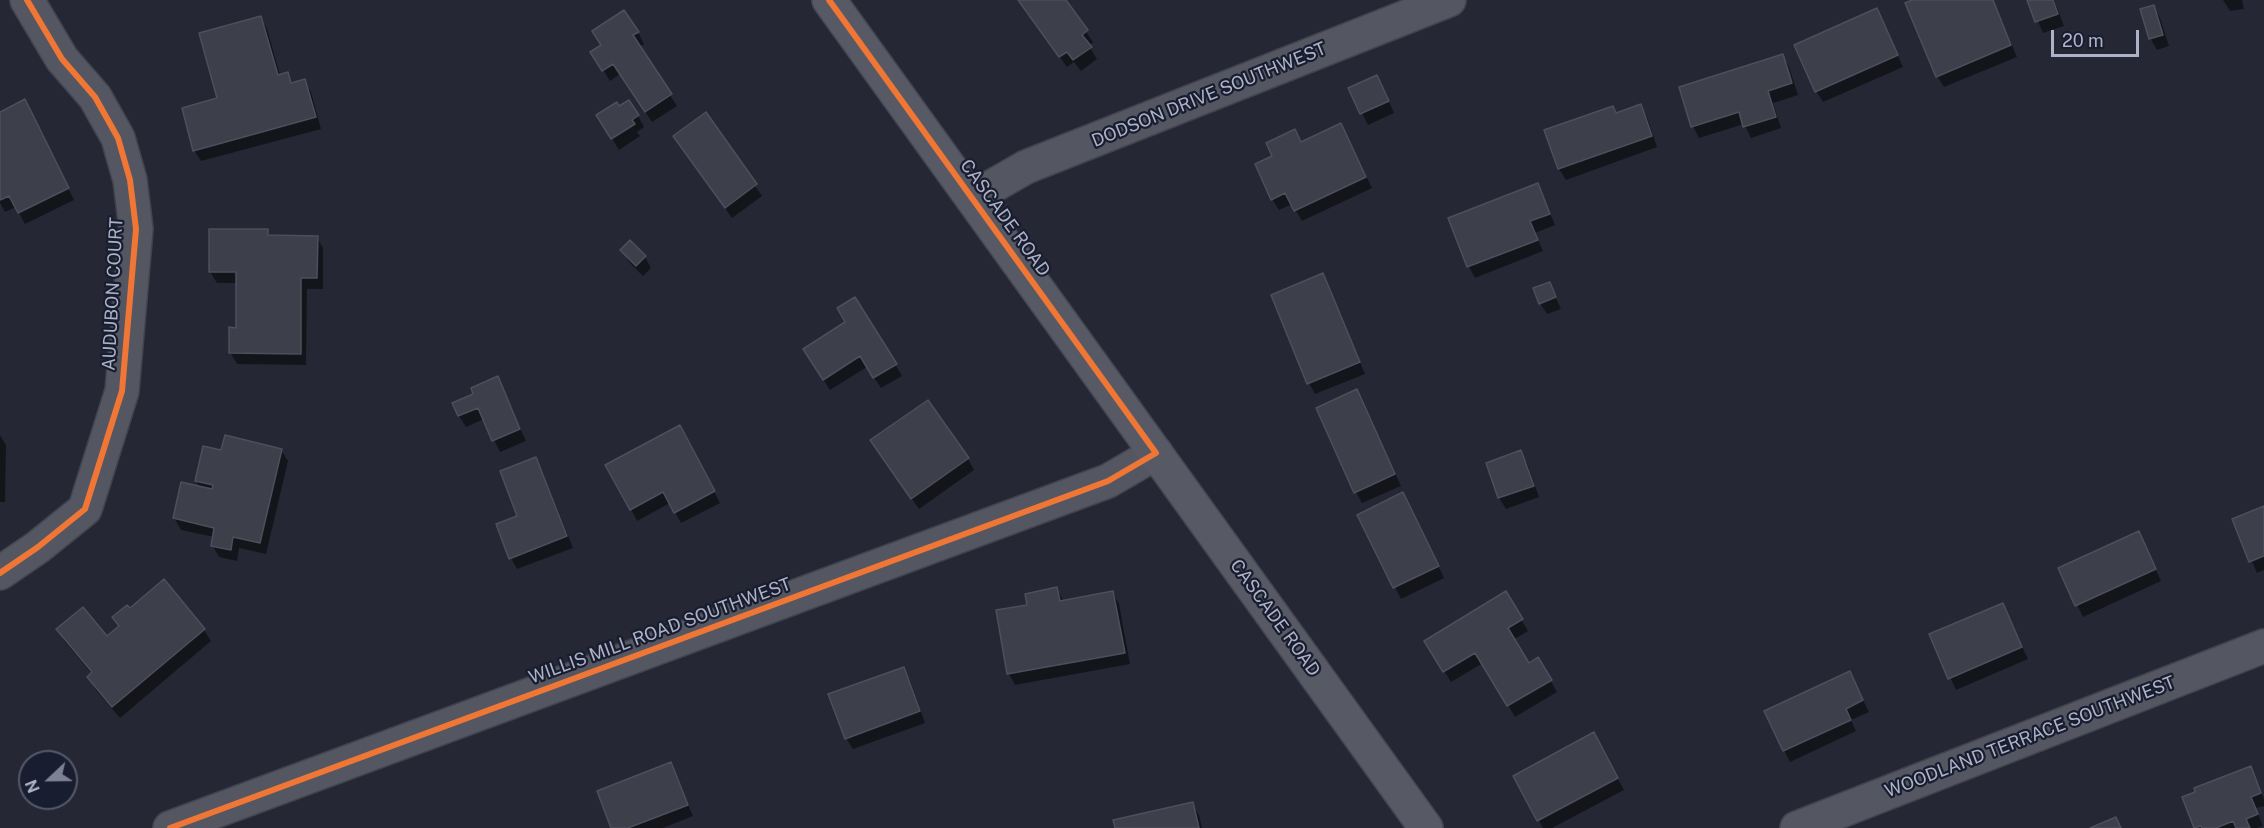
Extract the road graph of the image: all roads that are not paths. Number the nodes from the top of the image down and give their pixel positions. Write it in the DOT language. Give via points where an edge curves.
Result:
graph roads {
  1 [pos="27,0"];
  2 [pos="829,0"];
  3 [pos="1449,0"];
  4 [pos="972,198"];
  5 [pos="1156,453"];
  6 [pos="0,573"];
  7 [pos="2264,646"];
  8 [pos="170,828"];
  9 [pos="1426,828"];
  10 [pos="1797,828"];
  1 -- 6 [label="street, AUDUBON COURT" via="62,58 95,96 118,138 130,180 135,240 122,391 85,509"];
  2 -- 4 [label="main road, CASCADE ROAD"];
  3 -- 4 [label="street, DODSON DRIVE SOUTHWEST" via="1026,167"];
  4 -- 5 [label="main road, CASCADE ROAD"];
  5 -- 8 [label="street, WILLIS MILL ROAD SOUTHWEST" via="1108,480"];
  5 -- 9 [label="main road, CASCADE ROAD"];
  7 -- 10 [label="street, WOODLAND TERRACE SOUTHWEST"];
}
